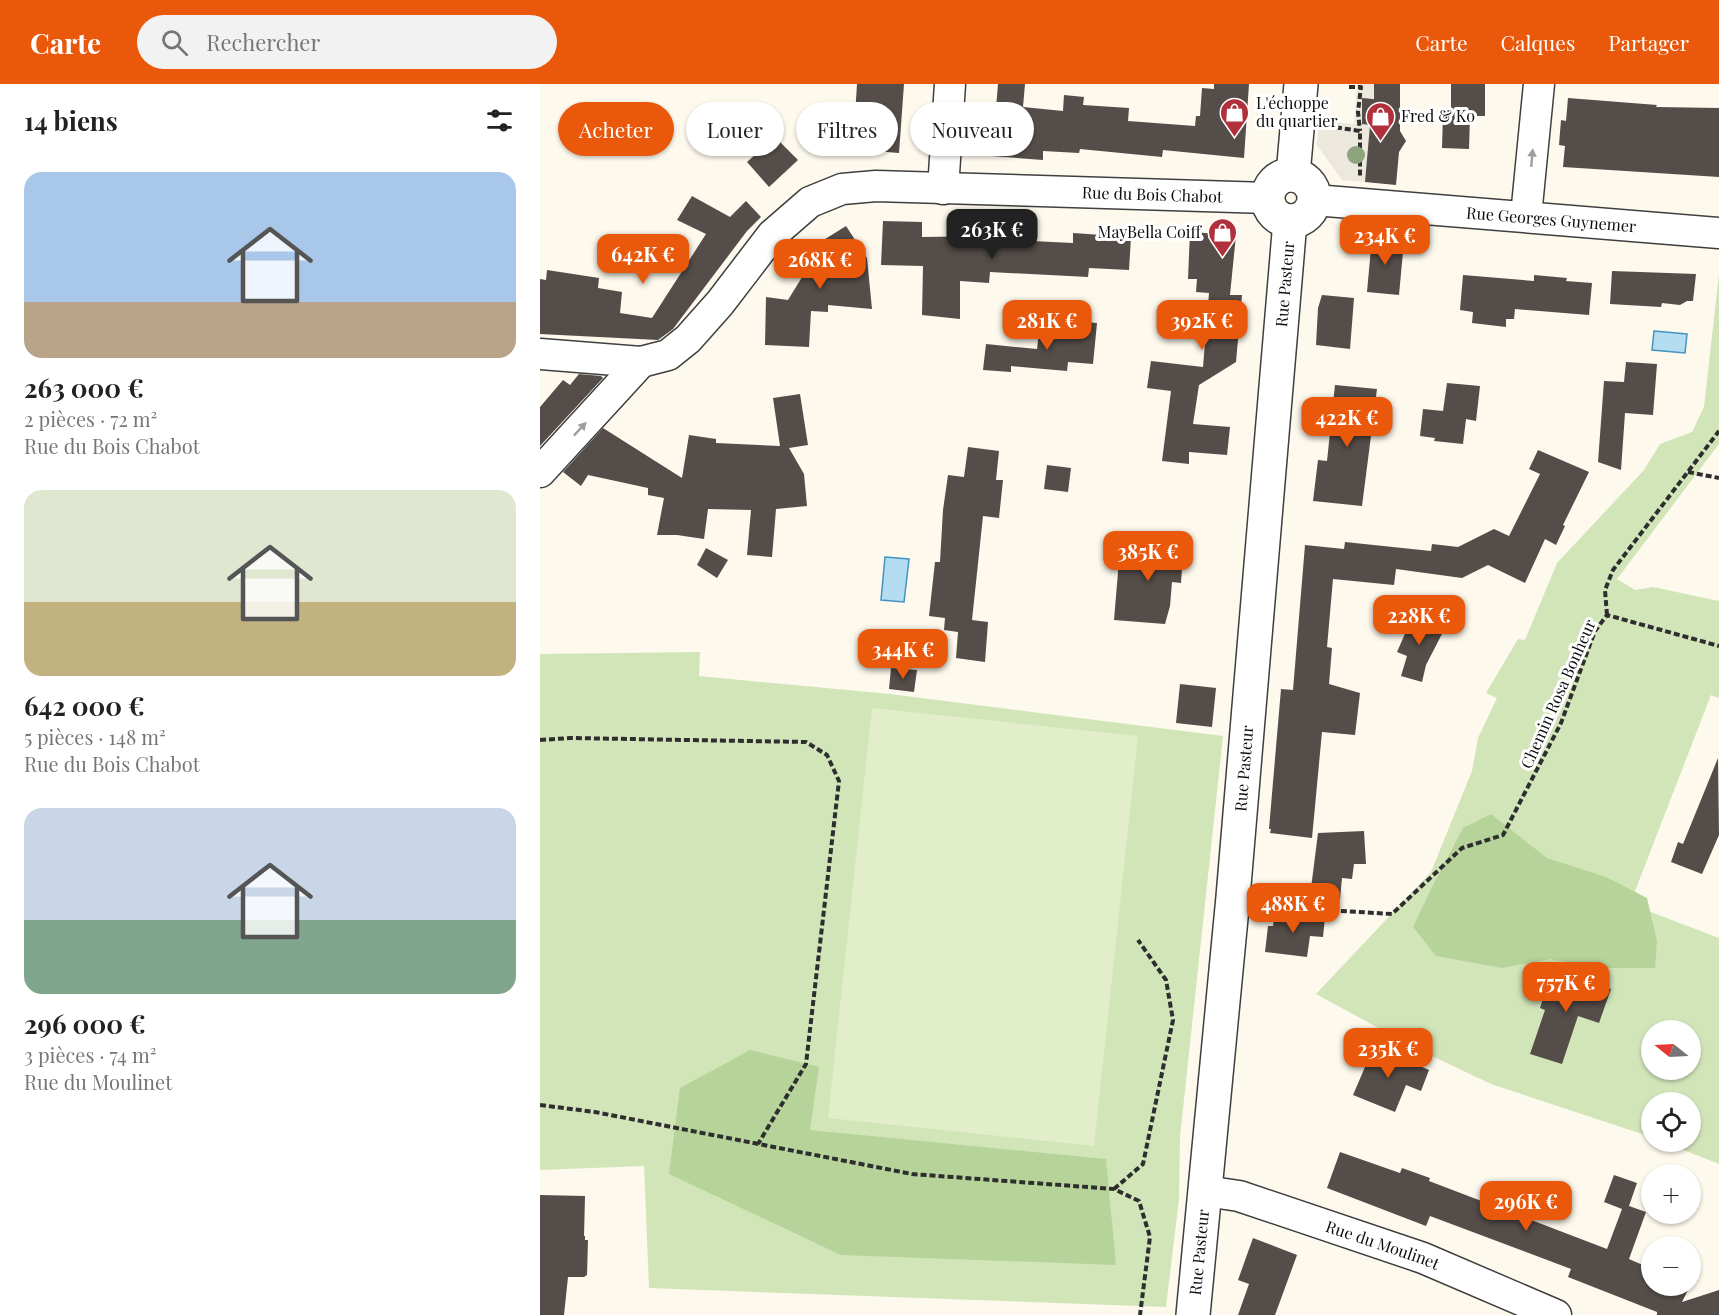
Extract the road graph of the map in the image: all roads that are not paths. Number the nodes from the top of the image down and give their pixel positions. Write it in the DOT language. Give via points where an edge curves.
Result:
graph roads {
  1 [pos="950,84"];
  2 [pos="1301,84"];
  3 [pos="1539,84"];
  4 [pos="1293,175"];
  5 [pos="943,189"];
  6 [pos="1268,198"];
  7 [pos="1302,211"];
  8 [pos="1526,216"];
  9 [pos="1719,233"];
  10 [pos="544,361"];
  11 [pos="641,362"];
  12 [pos="540,472"];
  13 [pos="1205,1191"];
  14 [pos="1193,1315"];
  15 [pos="1556,1315"];
  1 -- 5 [label="street"];
  2 -- 4 [label="street"];
  8 -- 3 [label="street, one-way"];
  4 -- 6 [label="street" via="1273,182"];
  4 -- 7 [label="street" via="1309,184"];
  5 -- 6 [label="street, Rue du Bois Chabot"];
  5 -- 11 [label="street, Rue du Bois Chabot" via="842,189 810,202 772,235 688,339 668,354"];
  6 -- 7 [label="street" via="1272,212 1281,219"];
  7 -- 8 [label="street, Rue Georges Guynemer"];
  7 -- 13 [label="street, Rue Pasteur"];
  8 -- 9 [label="street, Rue Georges Guynemer"];
  10 -- 11 [label="street, Rue du Bois Chabot"];
  12 -- 11 [label="street, Rue du Bois Chabot, one-way"];
  13 -- 14 [label="street, Rue Pasteur"];
  13 -- 15 [label="street, Rue du Moulinet" via="1239,1196 1423,1258"];
}
